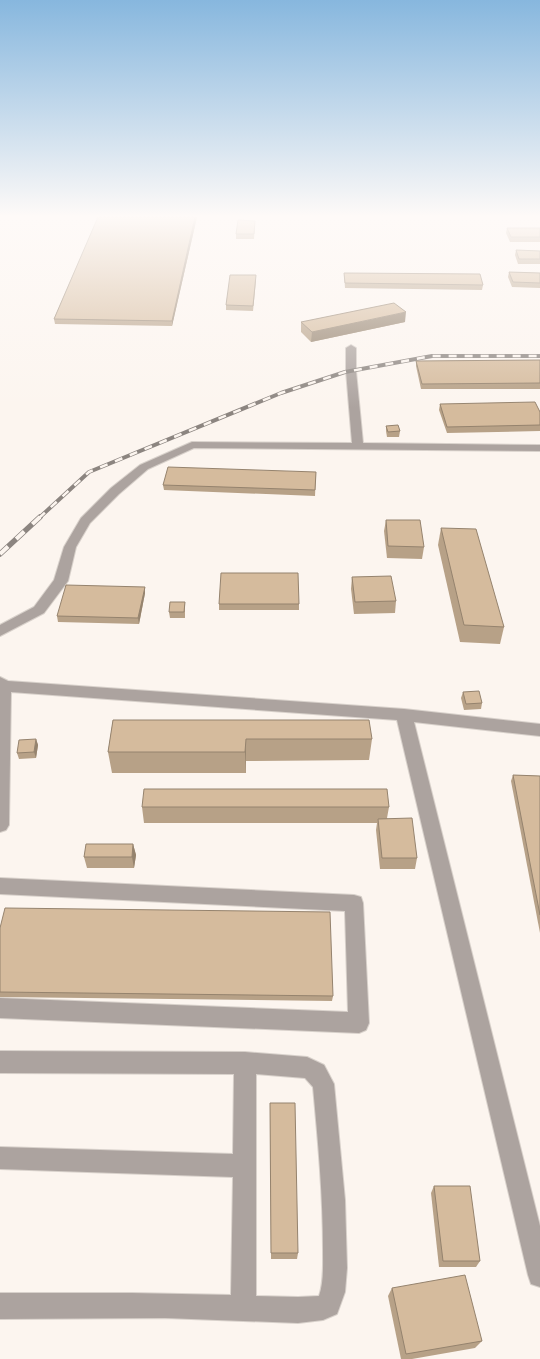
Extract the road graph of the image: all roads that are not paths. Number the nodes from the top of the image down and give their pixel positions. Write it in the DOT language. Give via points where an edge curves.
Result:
graph roads {
  1 [pos="351,348"];
  2 [pos="358,446"];
  3 [pos="540,448"];
  4 [pos="0,632"];
  5 [pos="2,684"];
  6 [pos="404,715"];
  7 [pos="540,730"];
  8 [pos="0,825"];
  9 [pos="0,886"];
  10 [pos="0,1008"];
  11 [pos="0,1062"];
  12 [pos="245,1062"];
  13 [pos="0,1158"];
  14 [pos="244,1166"];
  15 [pos="540,1275"];
  16 [pos="0,1306"];
  17 [pos="243,1308"];
  1 -- 2 [label="lane"];
  2 -- 3 [label="lane"];
  2 -- 4 [label="lane" via="192,444 144,467 85,521 70,547 61,581 39,610"];
  5 -- 6 [label="lane"];
  5 -- 8 [label="lane"];
  6 -- 7 [label="lane"];
  6 -- 15 [label="lane"];
  9 -- 10 [label="lane" via="354,903 359,1023"];
  11 -- 12 [label="lane"];
  12 -- 14 [label="lane"];
  12 -- 17 [label="lane" via="307,1068 316,1073 323,1084 333,1194 335,1268 333,1296 327,1305 319,1309"];
  13 -- 14 [label="lane"];
  14 -- 17 [label="lane"];
  16 -- 17 [label="lane"];
}
